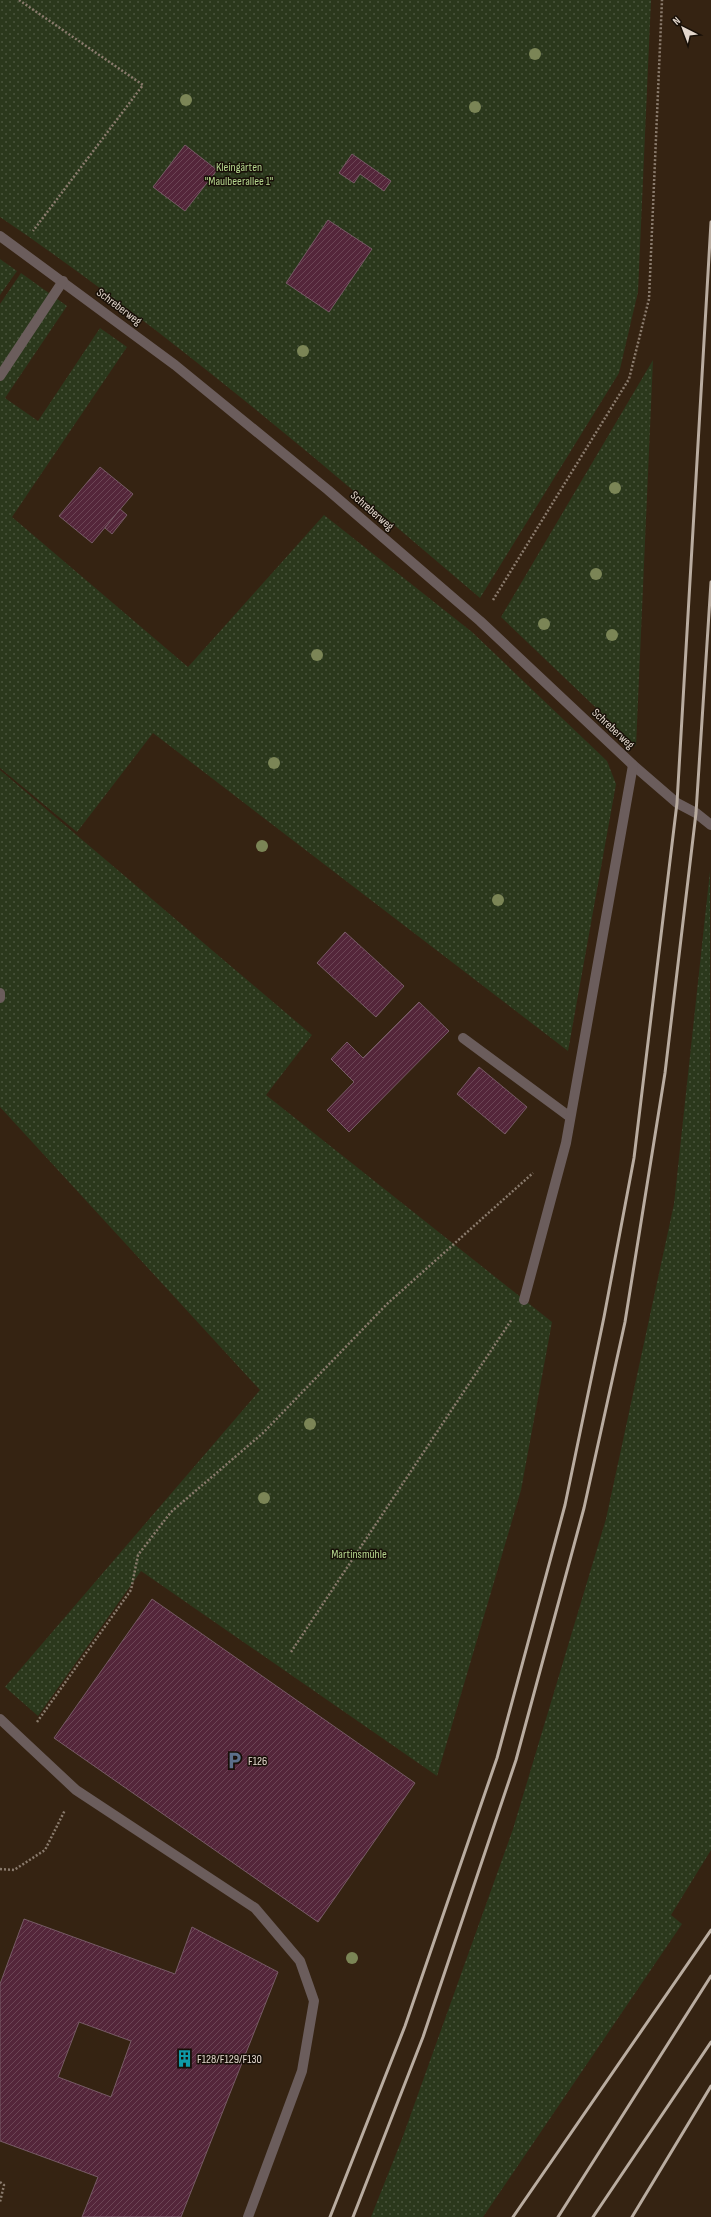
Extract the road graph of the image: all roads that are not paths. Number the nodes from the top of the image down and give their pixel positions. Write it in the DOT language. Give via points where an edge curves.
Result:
graph roads {
  1 [pos="0,236"];
  2 [pos="63,281"];
  3 [pos="0,376"];
  4 [pos="633,765"];
  5 [pos="711,825"];
  6 [pos="0,993"];
  7 [pos="0,998"];
  8 [pos="463,1038"];
  9 [pos="570,1117"];
  10 [pos="524,1300"];
  11 [pos="0,1719"];
  12 [pos="248,2217"];
  1 -- 2 [label="lane, Schreberweg"];
  2 -- 3 [label="lane"];
  2 -- 4 [label="lane, Schreberweg" via="187,375 328,490 480,621"];
  4 -- 5 [label="lane, Schreberweg" via="677,803"];
  4 -- 9 [label="lane"];
  6 -- 7 [label="lane"];
  8 -- 9 [label="lane"];
  9 -- 10 [label="lane" via="566,1143"];
  11 -- 12 [label="lane" via="76,1790 255,1908 300,1961 314,2001 302,2071"];
}
